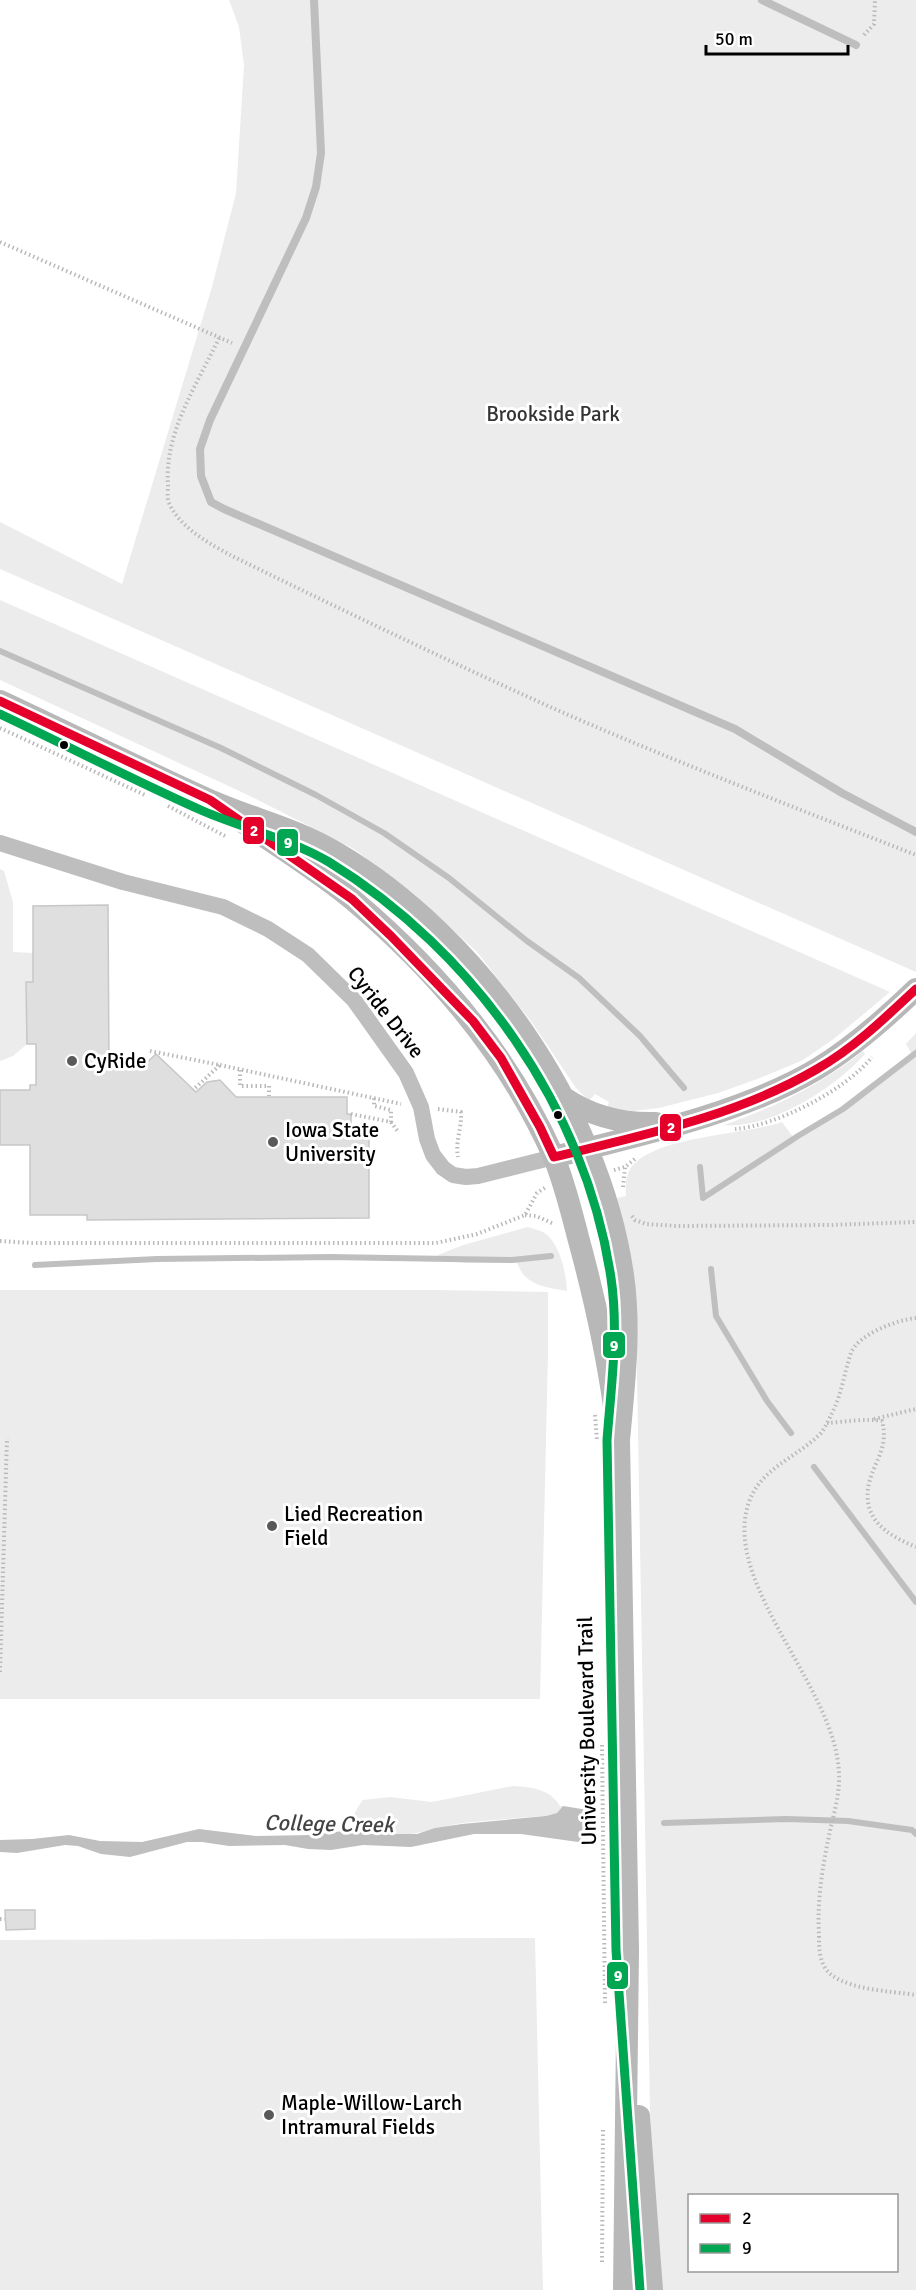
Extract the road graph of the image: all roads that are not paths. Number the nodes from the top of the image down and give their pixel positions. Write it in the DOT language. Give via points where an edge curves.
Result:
graph roads {
  1 [pos="314,0"];
  2 [pos="762,0"];
  3 [pos="856,45"];
  4 [pos="0,701"];
  5 [pos="210,800"];
  6 [pos="916,832"];
  7 [pos="0,843"];
  8 [pos="916,989"];
  9 [pos="562,1096"];
  10 [pos="682,1122"];
  11 [pos="588,1148"];
  12 [pos="554,1157"];
  13 [pos="619,1440"];
  14 [pos="627,1950"];
  15 [pos="624,2290"];
  16 [pos="652,2290"];
  1 -- 6 [label="lane" via="321,153 316,187 306,218 210,420 200,449 201,476 211,502 735,729"];
  2 -- 3 [label="lane"];
  4 -- 5 [label="main road"];
  5 -- 9 [label="main road" via="334,851 433,926 483,979 527,1038"];
  5 -- 12 [label="main road" via="352,900 442,986 501,1058"];
  7 -- 12 [label="street, Cyride Drive" via="123,882 223,907 308,955 354,1000 406,1073 421,1107 433,1155 453,1175 478,1176"];
  8 -- 10 [label="main road" via="854,1044 816,1069 721,1111"];
  9 -- 10 [label="main road" via="590,1113 610,1119"];
  9 -- 11 [label="main road"];
  10 -- 11 [label="main road"];
  11 -- 12 [label="main road"];
  11 -- 13 [label="main road" via="618,1245 623,1276 626,1367"];
  12 -- 13 [label="main road" via="590,1278"];
  13 -- 14 [label="main road"];
  14 -- 15 [label="main road"];
  14 -- 16 [label="main road"];
}
